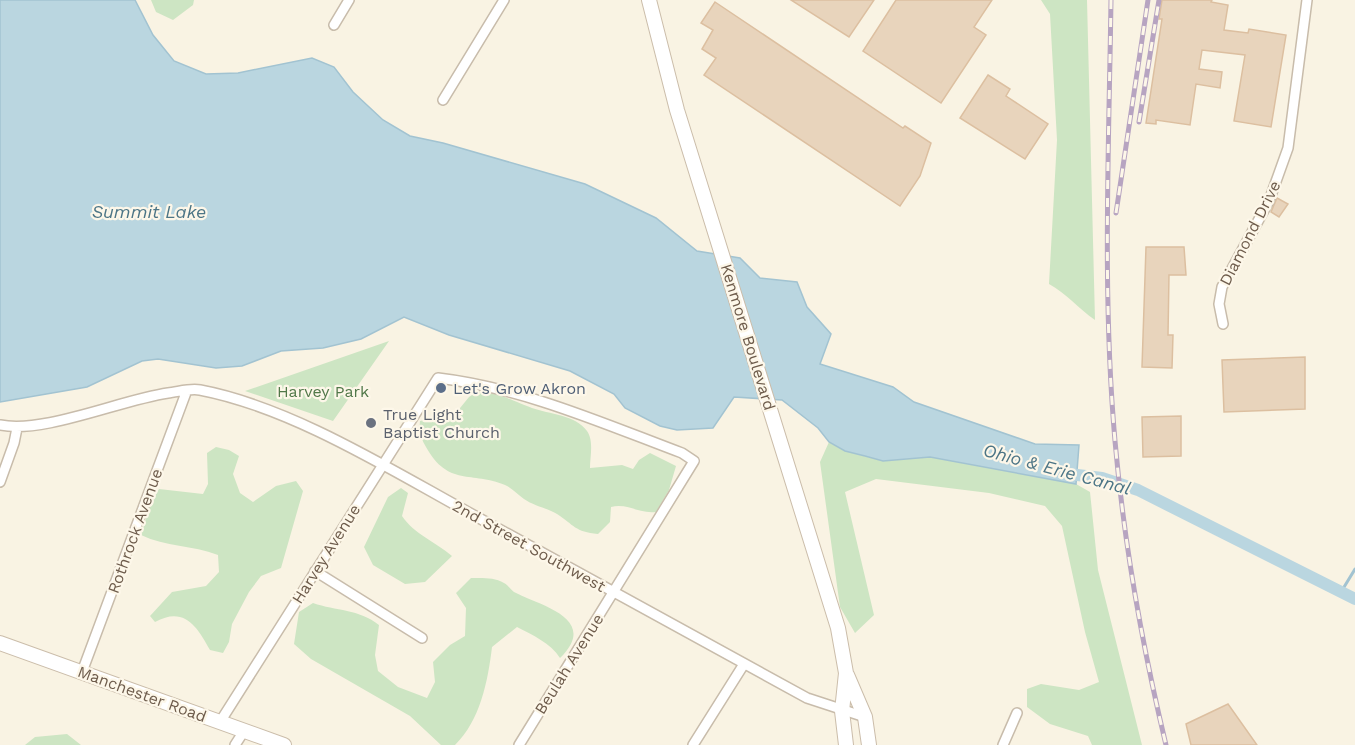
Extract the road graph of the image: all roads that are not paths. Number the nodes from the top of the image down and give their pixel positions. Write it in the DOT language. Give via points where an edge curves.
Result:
graph roads {
  1 [pos="349,0"];
  2 [pos="504,0"];
  3 [pos="649,0"];
  4 [pos="1307,0"];
  5 [pos="334,25"];
  6 [pos="443,100"];
  7 [pos="1223,324"];
  8 [pos="188,390"];
  9 [pos="0,425"];
  10 [pos="17,428"];
  11 [pos="694,461"];
  12 [pos="381,466"];
  13 [pos="0,482"];
  14 [pos="315,571"];
  15 [pos="613,592"];
  16 [pos="422,638"];
  17 [pos="0,643"];
  18 [pos="744,664"];
  19 [pos="82,672"];
  20 [pos="846,673"];
  21 [pos="842,711"];
  22 [pos="1017,713"];
  23 [pos="865,717"];
  24 [pos="220,722"];
  25 [pos="244,730"];
  26 [pos="235,745"];
  27 [pos="284,745"];
  28 [pos="519,745"];
  29 [pos="693,745"];
  30 [pos="846,745"];
  31 [pos="869,745"];
  32 [pos="1003,745"];
  1 -- 5 [label="street"];
  2 -- 6 [label="street"];
  3 -- 20 [label="main road, Kenmore Boulevard" via="677,110 830,601"];
  4 -- 7 [label="street, Diamond Drive" via="1288,148 1269,201 1222,287 1219,304"];
  8 -- 10 [label="street"];
  8 -- 12 [label="street, 2nd Street Southwest" via="260,408"];
  8 -- 19 [label="street, Rothrock Avenue"];
  9 -- 10 [label="street"];
  10 -- 13 [label="street"];
  11 -- 12 [label="street, Harvey Avenue" via="682,453 523,395 474,382 438,378"];
  11 -- 15 [label="street, Beulah Avenue"];
  12 -- 14 [label="street, Harvey Avenue"];
  12 -- 15 [label="street, 2nd Street Southwest"];
  14 -- 16 [label="street"];
  14 -- 24 [label="street, Harvey Avenue"];
  15 -- 18 [label="street, 2nd Street Southwest"];
  15 -- 28 [label="street, Beulah Avenue"];
  17 -- 19 [label="main road, Manchester Road"];
  18 -- 21 [label="street, 2nd Street Southwest" via="807,698"];
  18 -- 29 [label="street"];
  19 -- 24 [label="main road, Manchester Road"];
  20 -- 21 [label="main road, Kenmore Boulevard"];
  20 -- 23 [label="main road, Kenmore Boulevard"];
  21 -- 23 [label="street, 2nd Street Southwest"];
  21 -- 30 [label="main road, Kenmore Boulevard"];
  22 -- 32 [label="street"];
  23 -- 31 [label="main road, Kenmore Boulevard"];
  24 -- 25 [label="main road, Manchester Road"];
  25 -- 26 [label="street"];
  25 -- 27 [label="main road, Manchester Road"];
}
